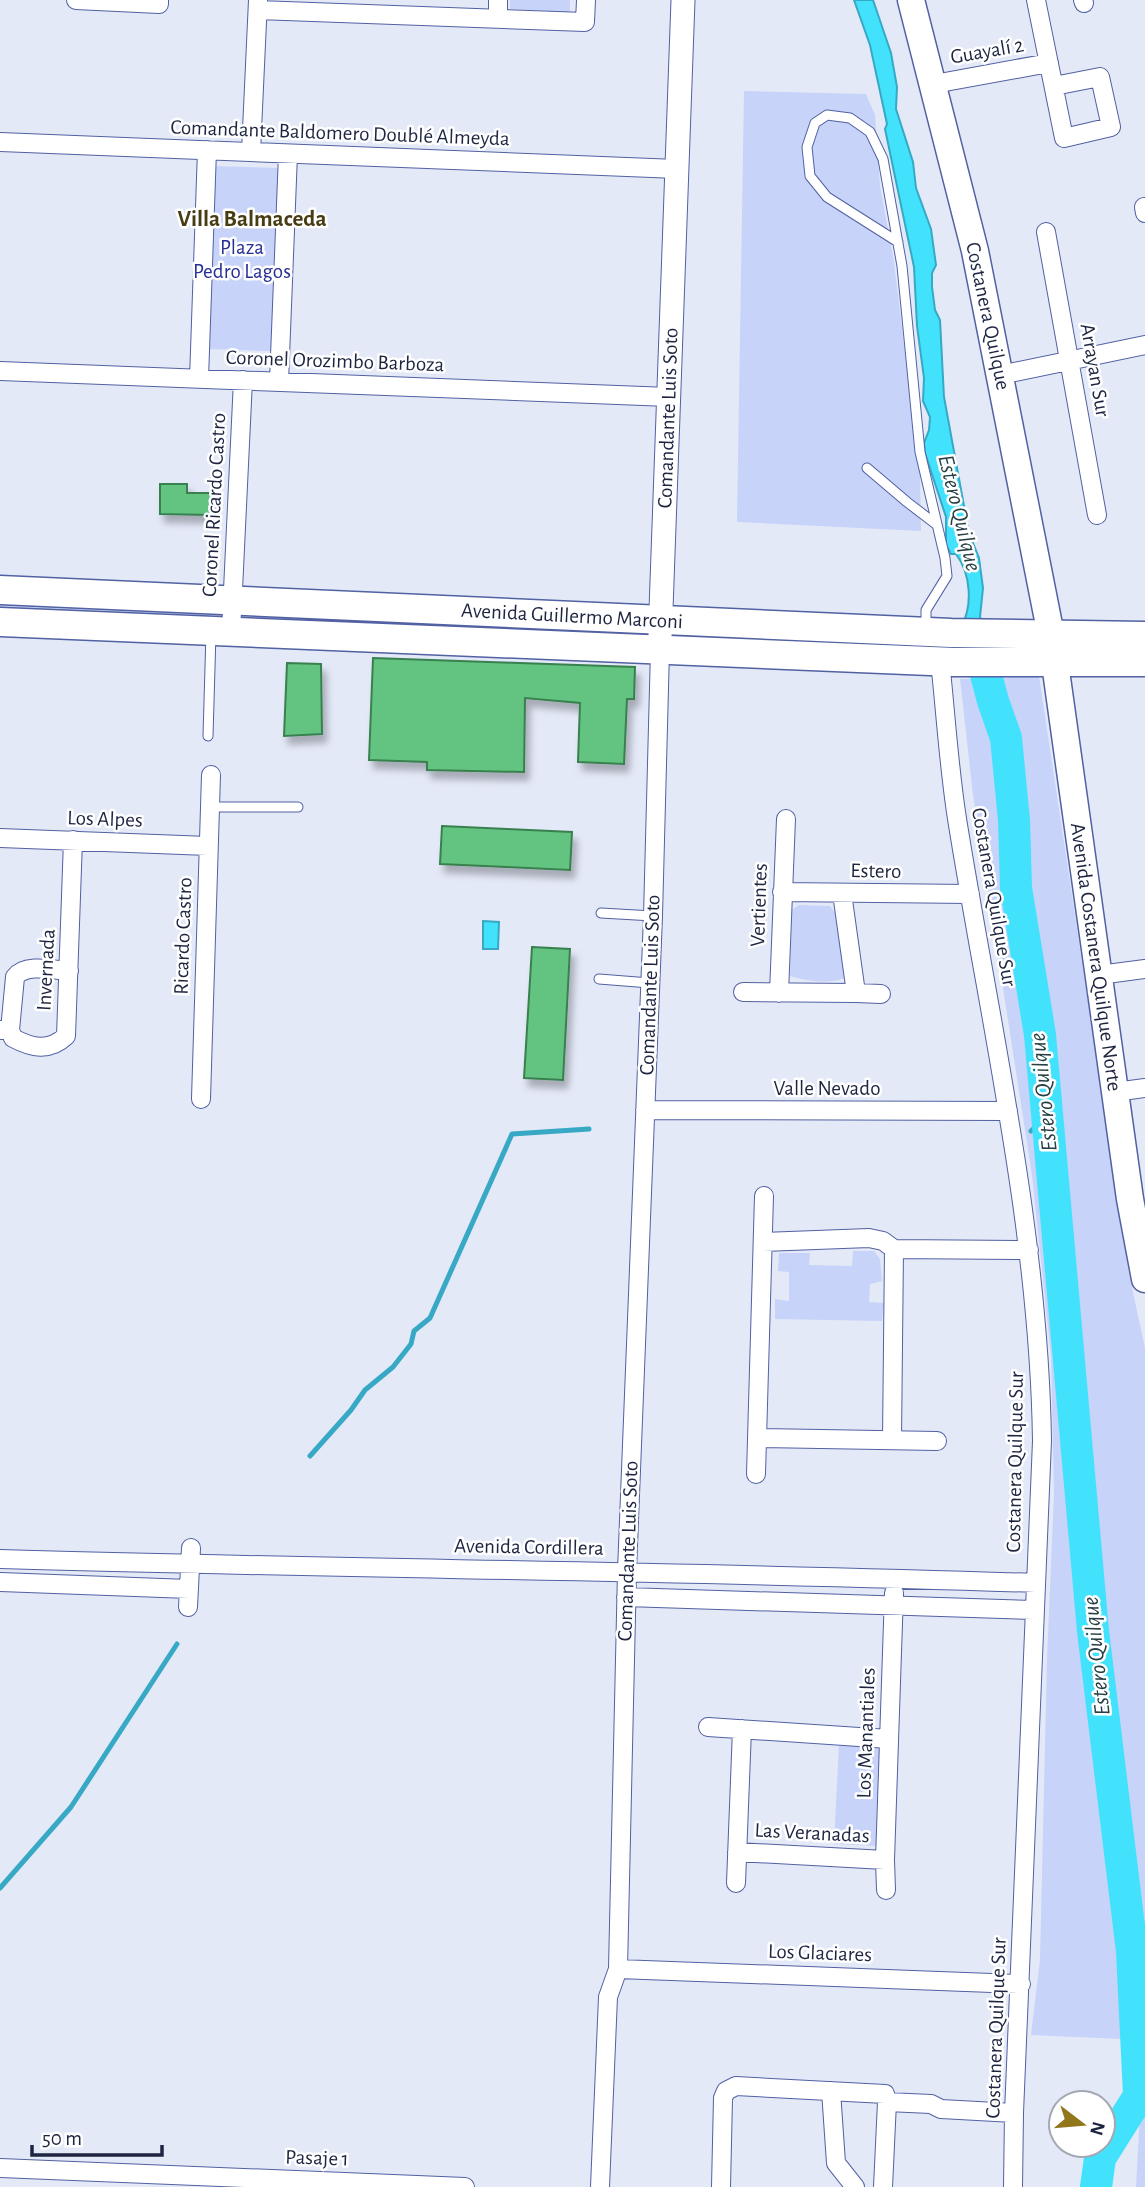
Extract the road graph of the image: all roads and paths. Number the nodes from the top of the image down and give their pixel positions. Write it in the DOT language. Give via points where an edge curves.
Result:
graph roads {
  1 [pos="76,0"];
  2 [pos="586,0"];
  3 [pos="683,0"];
  4 [pos="911,0"];
  5 [pos="1036,0"];
  6 [pos="159,2"];
  7 [pos="258,5"];
  8 [pos="418,8"];
  9 [pos="498,9"];
  10 [pos="1049,63"];
  11 [pos="934,84"];
  12 [pos="1054,86"];
  13 [pos="0,142"];
  14 [pos="207,150"];
  15 [pos="251,152"];
  16 [pos="288,154"];
  17 [pos="677,169"];
  18 [pos="1046,232"];
  19 [pos="898,242"];
  20 [pos="1145,345"];
  21 [pos="1071,362"];
  22 [pos="0,371"];
  23 [pos="1000,375"];
  24 [pos="200,379"];
  25 [pos="243,380"];
  26 [pos="279,382"];
  27 [pos="669,397"];
  28 [pos="867,468"];
  29 [pos="1097,515"];
  30 [pos="937,525"];
  31 [pos="0,590"];
  32 [pos="231,600"];
  33 [pos="660,620"];
  34 [pos="0,622"];
  35 [pos="800,626"];
  36 [pos="221,631"];
  37 [pos="939,633"];
  38 [pos="1145,636"];
  39 [pos="1053,648"];
  40 [pos="660,650"];
  41 [pos="800,655"];
  42 [pos="947,662"];
  43 [pos="1145,663"];
  44 [pos="208,736"];
  45 [pos="211,775"];
  46 [pos="210,807"];
  47 [pos="298,807"];
  48 [pos="786,819"];
  49 [pos="0,838"];
  50 [pos="73,840"];
  51 [pos="208,846"];
  52 [pos="782,892"];
  53 [pos="842,893"];
  54 [pos="970,894"];
  55 [pos="601,913"];
  56 [pos="653,916"];
  57 [pos="1145,969"];
  58 [pos="69,971"];
  59 [pos="1099,975"];
  60 [pos="599,979"];
  61 [pos="650,983"];
  62 [pos="743,992"];
  63 [pos="779,993"];
  64 [pos="856,993"];
  65 [pos="881,994"];
  66 [pos="5,1030"];
  67 [pos="1145,1088"];
  68 [pos="1115,1092"];
  69 [pos="201,1098"];
  70 [pos="645,1110"];
  71 [pos="1008,1111"];
  72 [pos="764,1196"];
  73 [pos="1138,1199"];
  74 [pos="763,1242"];
  75 [pos="894,1249"];
  76 [pos="1029,1250"];
  77 [pos="1145,1279"];
  78 [pos="758,1438"];
  79 [pos="892,1440"];
  80 [pos="937,1441"];
  81 [pos="756,1474"];
  82 [pos="191,1556"];
  83 [pos="0,1559"];
  84 [pos="627,1571"];
  85 [pos="894,1578"];
  86 [pos="0,1582"];
  87 [pos="1035,1583"];
  88 [pos="189,1589"];
  89 [pos="626,1597"];
  90 [pos="894,1605"];
  91 [pos="188,1608"];
  92 [pos="1034,1610"];
  93 [pos="708,1727"];
  94 [pos="742,1729"];
  95 [pos="889,1739"];
  96 [pos="737,1852"];
  97 [pos="884,1860"];
  98 [pos="736,1883"];
  99 [pos="886,1890"];
  100 [pos="618,1969"];
  101 [pos="1021,1984"];
  102 [pos="831,2091"];
  103 [pos="887,2102"];
  104 [pos="1014,2113"];
  105 [pos="0,2168"];
  106 [pos="726,2183"];
  107 [pos="465,2187"];
  108 [pos="600,2187"];
  109 [pos="855,2187"];
  110 [pos="883,2187"];
  111 [pos="1013,2187"];
  1 -- 6 [label="street"];
  2 -- 9 [label="street" via="585,22"];
  3 -- 17 [label="street, Comandante Luis Soto"];
  4 -- 11 [label="main road, Costanera Quilque"];
  5 -- 10 [label="street"];
  7 -- 8 [label="street"];
  7 -- 15 [label="street"];
  8 -- 9 [label="street"];
  10 -- 11 [label="street, Guayalí 2"];
  10 -- 12 [label="street"];
  11 -- 23 [label="main road, Costanera Quilque"];
  13 -- 14 [label="street, Comandante Baldomero Doublé Almeyda"];
  14 -- 15 [label="street, Comandante Baldomero Doublé Almeyda"];
  14 -- 24 [label="street"];
  15 -- 16 [label="street, Comandante Baldomero Doublé Almeyda"];
  16 -- 17 [label="street, Comandante Baldomero Doublé Almeyda"];
  16 -- 26 [label="street"];
  17 -- 27 [label="street, Comandante Luis Soto"];
  18 -- 21 [label="street, Arrayan Sur"];
  19 -- 19 [label="lane" via="883,159 870,132 849,118 827,115 815,123 807,147 810,176 827,197"];
  19 -- 30 [label="lane" via="920,452"];
  20 -- 21 [label="street"];
  21 -- 23 [label="street"];
  21 -- 29 [label="street, Arrayan Sur"];
  22 -- 24 [label="street, Coronel Orozimbo Barboza"];
  23 -- 39 [label="main road, Costanera Quilque"];
  24 -- 25 [label="street, Coronel Orozimbo Barboza"];
  25 -- 26 [label="street, Coronel Orozimbo Barboza"];
  25 -- 32 [label="street, Coronel Ricardo Castro"];
  26 -- 27 [label="street, Coronel Orozimbo Barboza"];
  27 -- 33 [label="street, Comandante Luis Soto"];
  28 -- 30 [label="lane"];
  30 -- 37 [label="lane" via="947,576 926,610"];
  31 -- 32 [label="main road, Avenida Guillermo Marconi"];
  32 -- 33 [label="main road, Avenida Guillermo Marconi"];
  32 -- 36 [label="street, Coronel Ricardo Castro"];
  33 -- 35 [label="main road, Avenida Guillermo Marconi"];
  33 -- 40 [label="street, Comandante Luis Soto"];
  34 -- 36 [label="main road, Avenida Guillermo Marconi"];
  35 -- 37 [label="main road, Avenida Guillermo Marconi"];
  35 -- 41 [label="main road"];
  36 -- 40 [label="main road, Avenida Guillermo Marconi"];
  36 -- 44 [label="lane"];
  37 -- 39 [label="main road, Avenida Guillermo Marconi" via="996,634"];
  38 -- 39 [label="main road, Avenida Guillermo Marconi"];
  39 -- 42 [label="main road, Avenida Guillermo Marconi" via="1000,662"];
  39 -- 43 [label="main road, Avenida Guillermo Marconi"];
  39 -- 59 [label="main road, Avenida Costanera Quilque Norte"];
  40 -- 41 [label="main road, Avenida Guillermo Marconi"];
  40 -- 56 [label="street, Comandante Luis Soto"];
  41 -- 42 [label="main road, Avenida Guillermo Marconi"];
  42 -- 54 [label="street, Costanera Quilque Sur" via="957,821"];
  45 -- 46 [label="street, Ricardo Castro"];
  46 -- 47 [label="lane"];
  46 -- 51 [label="street, Ricardo Castro"];
  48 -- 52 [label="street, Vertientes"];
  49 -- 50 [label="street, Los Alpes"];
  50 -- 51 [label="street, Los Alpes"];
  50 -- 58 [label="street, Invernada"];
  51 -- 69 [label="street, Ricardo Castro"];
  52 -- 53 [label="street, Estero"];
  52 -- 63 [label="street, Vertientes"];
  53 -- 54 [label="street, Estero"];
  53 -- 64 [label="street"];
  54 -- 71 [label="street, Costanera Quilque Sur"];
  55 -- 56 [label="lane"];
  56 -- 61 [label="street, Comandante Luis Soto"];
  57 -- 59 [label="street"];
  58 -- 66 [label="street" via="19,972"];
  58 -- 66 [label="street, Invernada" via="66,1036 42,1048 27,1046"];
  59 -- 68 [label="main road, Avenida Costanera Quilque Norte"];
  60 -- 61 [label="lane"];
  61 -- 70 [label="street, Comandante Luis Soto"];
  62 -- 63 [label="street"];
  63 -- 64 [label="street"];
  64 -- 65 [label="street"];
  67 -- 68 [label="street"];
  68 -- 73 [label="main road, Avenida Costanera Quilque Norte"];
  70 -- 71 [label="street, Valle Nevado"];
  70 -- 84 [label="street, Comandante Luis Soto"];
  71 -- 76 [label="street, Costanera Quilque Sur"];
  72 -- 74 [label="street"];
  73 -- 77 [label="main road, Avenida Costanera Quilque Norte"];
  74 -- 75 [label="street" via="869,1238"];
  74 -- 78 [label="street"];
  75 -- 76 [label="street"];
  75 -- 79 [label="street"];
  76 -- 87 [label="street, Costanera Quilque Sur" via="1042,1392"];
  78 -- 79 [label="street"];
  78 -- 81 [label="street"];
  79 -- 80 [label="street"];
  82 -- 83 [label="street, Avenida Cordillera"];
  82 -- 84 [label="street, Avenida Cordillera"];
  82 -- 88 [label="street"];
  84 -- 85 [label="street, Avenida Cordillera"];
  84 -- 89 [label="street, Comandante Luis Soto"];
  85 -- 87 [label="street, Avenida Cordillera"];
  85 -- 90 [label="street, Los Manantiales"];
  86 -- 88 [label="street"];
  87 -- 92 [label="street, Costanera Quilque Sur"];
  88 -- 91 [label="street"];
  89 -- 90 [label="street"];
  89 -- 100 [label="street, Comandante Luis Soto"];
  90 -- 92 [label="street"];
  90 -- 95 [label="street, Los Manantiales"];
  92 -- 101 [label="street, Costanera Quilque Sur"];
  93 -- 94 [label="street"];
  94 -- 95 [label="street"];
  94 -- 96 [label="street, Las Veranadas"];
  95 -- 97 [label="street, Los Manantiales"];
  96 -- 97 [label="street, Las Veranadas"];
  96 -- 98 [label="street, Las Veranadas"];
  97 -- 99 [label="street, Los Manantiales"];
  100 -- 101 [label="street, Los Glaciares"];
  100 -- 108 [label="street" via="608,1997"];
  101 -- 104 [label="street, Costanera Quilque Sur"];
  102 -- 103 [label="street" via="880,2093"];
  102 -- 106 [label="street" via="736,2086 726,2091"];
  102 -- 109 [label="street" via="836,2163"];
  103 -- 104 [label="street"];
  103 -- 110 [label="street"];
  104 -- 111 [label="street, Costanera Quilque Sur"];
  105 -- 107 [label="street, Pasaje 1"];
}
